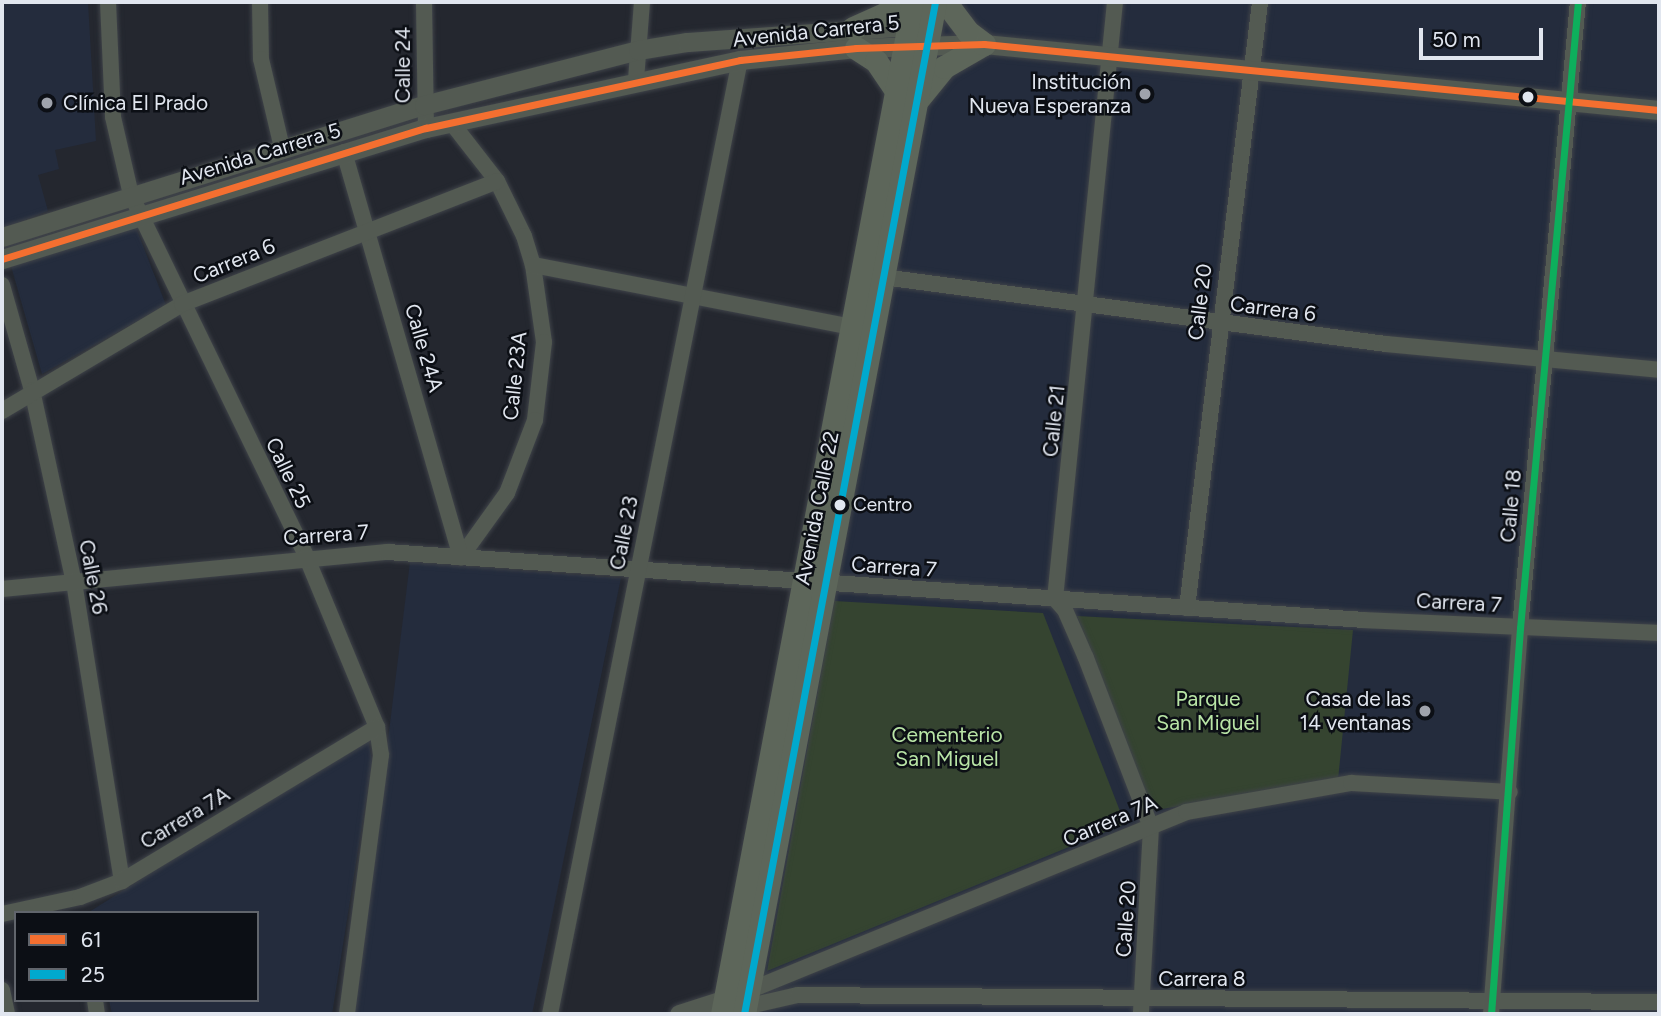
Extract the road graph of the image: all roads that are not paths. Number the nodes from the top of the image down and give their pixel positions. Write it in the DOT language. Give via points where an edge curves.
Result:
graph roads {
  1 [pos="108,2"];
  2 [pos="260,2"];
  3 [pos="425,2"];
  4 [pos="642,2"];
  5 [pos="900,2"];
  6 [pos="913,2"];
  7 [pos="935,2"];
  8 [pos="946,2"];
  9 [pos="1115,2"];
  10 [pos="1260,2"];
  11 [pos="1578,2"];
  12 [pos="918,34"];
  13 [pos="855,38"];
  14 [pos="984,44"];
  15 [pos="638,50"];
  16 [pos="1110,56"];
  17 [pos="740,60"];
  18 [pos="1251,69"];
  19 [pos="636,80"];
  20 [pos="906,97"];
  21 [pos="1571,102"];
  22 [pos="424,105"];
  23 [pos="1659,110"];
  24 [pos="451,122"];
  25 [pos="426,128"];
  26 [pos="282,148"];
  27 [pos="344,152"];
  28 [pos="497,181"];
  29 [pos="131,195"];
  30 [pos="139,214"];
  31 [pos="368,229"];
  32 [pos="2,237"];
  33 [pos="2,258"];
  34 [pos="533,265"];
  35 [pos="883,276"];
  36 [pos="2,285"];
  37 [pos="693,296"];
  38 [pos="182,304"];
  39 [pos="1087,306"];
  40 [pos="1219,323"];
  41 [pos="852,327"];
  42 [pos="1546,360"];
  43 [pos="1659,370"];
  44 [pos="32,390"];
  45 [pos="2,411"];
  46 [pos="306,556"];
  47 [pos="461,557"];
  48 [pos="638,571"];
  49 [pos="75,583"];
  50 [pos="814,583"];
  51 [pos="2,589"];
  52 [pos="1055,599"];
  53 [pos="1187,608"];
  54 [pos="1520,628"];
  55 [pos="1659,633"];
  56 [pos="377,727"];
  57 [pos="1510,792"];
  58 [pos="1151,827"];
  59 [pos="122,881"];
  60 [pos="81,905"];
  61 [pos="28,911"];
  62 [pos="2,990"];
  63 [pos="1493,998"];
  64 [pos="1659,1002"];
  65 [pos="735,1007"];
  66 [pos="941,1007"];
  67 [pos="1141,1007"];
  68 [pos="1636,1008"];
  69 [pos="7,1014"];
  70 [pos="347,1014"];
  71 [pos="550,1014"];
  72 [pos="679,1014"];
  73 [pos="1492,1014"];
  1 -- 29 [label="street, Calle 25" via="113,117"];
  2 -- 26 [label="street" via="261,59"];
  3 -- 22 [label="street, Calle 24"];
  4 -- 15 [label="street"];
  5 -- 13 [label="main road"];
  6 -- 12 [label="main road, Avenida Calle 22"];
  7 -- 12 [label="main road, Avenida Calle 22"];
  8 -- 14 [label="main road" via="955,18"];
  9 -- 16 [label="street, Calle 21"];
  10 -- 18 [label="street, Calle 20"];
  11 -- 21 [label="street, Calle 18"];
  12 -- 13 [label="street, Avenida Carrera 5"];
  12 -- 14 [label="street, Avenida Carrera 5"];
  12 -- 20 [label="main road, Avenida Calle 22"];
  13 -- 15 [label="street, Avenida Carrera 5"];
  13 -- 17 [label="street, Avenida Carrera 5"];
  13 -- 20 [label="main road"];
  14 -- 16 [label="street, Avenida Carrera 5"];
  14 -- 20 [label="main road"];
  15 -- 19 [label="street"];
  15 -- 22 [label="street, Avenida Carrera 5"];
  16 -- 18 [label="street, Avenida Carrera 5"];
  16 -- 39 [label="street, Calle 21"];
  17 -- 19 [label="street, Avenida Carrera 5"];
  17 -- 37 [label="street, Calle 23"];
  18 -- 21 [label="street, Avenida Carrera 5"];
  18 -- 40 [label="street, Calle 20"];
  19 -- 24 [label="street, Avenida Carrera 5"];
  20 -- 35 [label="main road, Avenida Calle 22"];
  20 -- 41 [label="main road, Avenida Calle 22"];
  21 -- 23 [label="street, Avenida Carrera 5"];
  21 -- 42 [label="street, Calle 18"];
  22 -- 25 [label="street, Calle 24"];
  22 -- 26 [label="street, Avenida Carrera 5"];
  24 -- 25 [label="street, Avenida Carrera 5"];
  24 -- 28 [label="street, Calle 23A"];
  25 -- 27 [label="street, Avenida Carrera 5"];
  26 -- 29 [label="street, Avenida Carrera 5"];
  27 -- 30 [label="street, Avenida Carrera 5"];
  27 -- 31 [label="street, Calle 24A"];
  28 -- 31 [label="street, Carrera 6"];
  28 -- 34 [label="street, Calle 23A"];
  29 -- 30 [label="street, Calle 25"];
  29 -- 32 [label="street, Avenida Carrera 5"];
  30 -- 33 [label="street, Avenida Carrera 5"];
  30 -- 38 [label="street, Calle 25"];
  31 -- 38 [label="street, Carrera 6"];
  31 -- 47 [label="street, Calle 24A"];
  34 -- 37 [label="street"];
  34 -- 47 [label="street, Calle 23A" via="544,342 534,420 506,493"];
  35 -- 39 [label="street, Carrera 6"];
  35 -- 50 [label="main road, Avenida Calle 22"];
  36 -- 44 [label="street, Calle 26"];
  37 -- 41 [label="street"];
  37 -- 48 [label="street, Calle 23"];
  38 -- 44 [label="street, Carrera 6"];
  38 -- 46 [label="street, Calle 25"];
  39 -- 40 [label="street, Carrera 6"];
  39 -- 52 [label="street, Calle 21"];
  40 -- 42 [label="street, Carrera 6"];
  40 -- 53 [label="street, Calle 20"];
  41 -- 50 [label="main road, Avenida Calle 22"];
  42 -- 43 [label="street, Carrera 6"];
  42 -- 54 [label="street, Calle 18"];
  44 -- 45 [label="street, Carrera 6"];
  44 -- 49 [label="street, Calle 26"];
  46 -- 47 [label="street, Carrera 7" via="387,552"];
  46 -- 49 [label="street, Carrera 7"];
  46 -- 56 [label="street, Calle 25"];
  47 -- 48 [label="street, Carrera 7"];
  48 -- 50 [label="street, Carrera 7"];
  48 -- 71 [label="street, Calle 23"];
  49 -- 51 [label="street, Carrera 7"];
  49 -- 59 [label="street, Calle 26"];
  50 -- 52 [label="street, Carrera 7"];
  50 -- 65 [label="main road, Avenida Calle 22"];
  52 -- 53 [label="street, Carrera 7"];
  52 -- 58 [label="street" via="1065,610 1086,658"];
  53 -- 54 [label="street, Carrera 7"];
  54 -- 55 [label="street, Carrera 7"];
  54 -- 57 [label="street, Calle 18"];
  56 -- 59 [label="street, Carrera 7A"];
  56 -- 70 [label="street, Calle 25" via="381,755"];
  57 -- 58 [label="street, Carrera 7A" via="1351,783 1186,812"];
  57 -- 63 [label="street, Calle 18"];
  58 -- 65 [label="street, Carrera 7A"];
  58 -- 67 [label="street, Calle 20"];
  59 -- 60 [label="street, Carrera 7A"];
  60 -- 61 [label="street, Carrera 7A"];
  62 -- 69 [label="street"];
  63 -- 67 [label="street, Carrera 8"];
  63 -- 68 [label="street, Carrera 8"];
  63 -- 73 [label="street, Calle 18"];
  64 -- 68 [label="street, Carrera 8"];
  65 -- 66 [label="street, Carrera 8" via="798,995"];
  65 -- 72 [label="street"];
  66 -- 67 [label="street, Carrera 8"];
}
